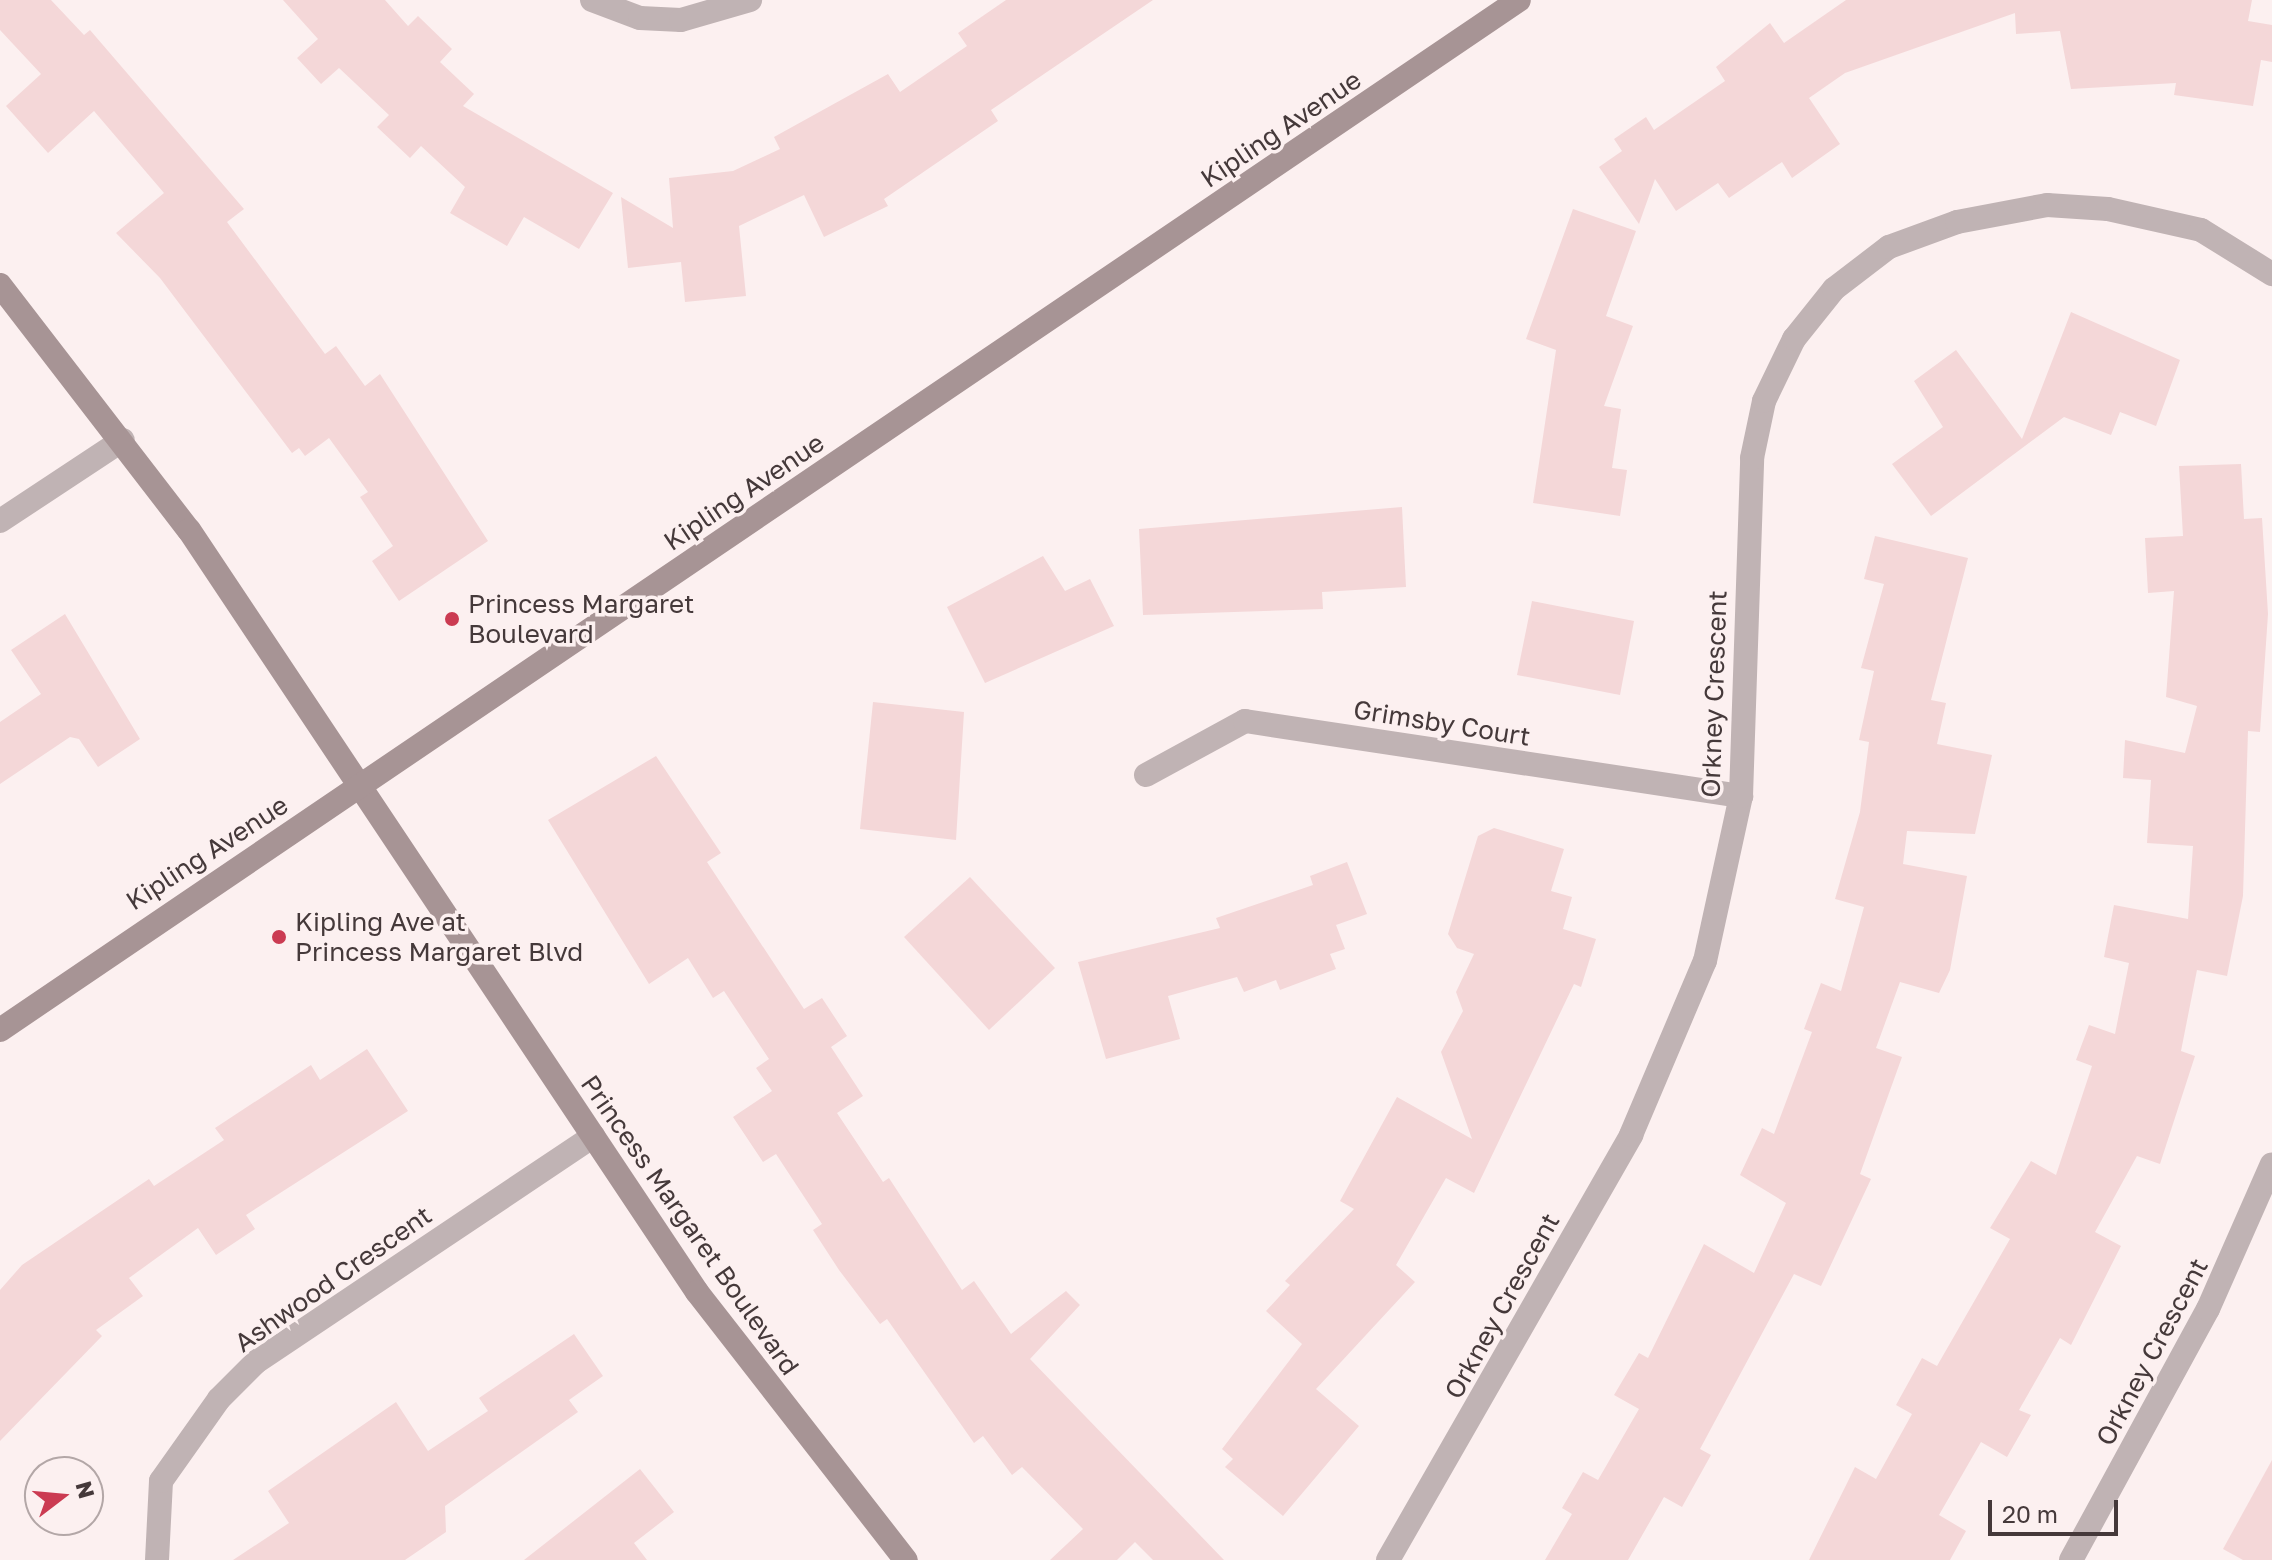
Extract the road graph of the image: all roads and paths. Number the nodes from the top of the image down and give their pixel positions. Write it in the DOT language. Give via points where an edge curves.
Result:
graph roads {
  1 [pos="592,0"];
  2 [pos="750,0"];
  3 [pos="1519,0"];
  4 [pos="2272,274"];
  5 [pos="0,285"];
  6 [pos="123,440"];
  7 [pos="0,521"];
  8 [pos="1146,775"];
  9 [pos="361,784"];
  10 [pos="1741,796"];
  11 [pos="0,1030"];
  12 [pos="593,1136"];
  13 [pos="2272,1164"];
  14 [pos="157,1560"];
  15 [pos="906,1560"];
  16 [pos="1388,1560"];
  17 [pos="2071,1560"];
  1 -- 2 [label="street" via="640,18 681,20"];
  3 -- 9 [label="main road, Kipling Avenue"];
  4 -- 10 [label="street, Orkney Crescent" via="2201,230 2108,209 2047,205 1957,222 1889,247 1834,289 1794,339 1764,401 1752,458"];
  5 -- 6 [label="main road, Princess Margaret Boulevard"];
  6 -- 7 [label="street"];
  6 -- 9 [label="main road, Princess Margaret Boulevard"];
  8 -- 10 [label="street, Grimsby Court" via="1245,721"];
  9 -- 11 [label="main road, Kipling Avenue"];
  9 -- 12 [label="main road, Princess Margaret Boulevard"];
  10 -- 16 [label="street, Orkney Crescent" via="1705,961 1631,1135"];
  12 -- 14 [label="street, Ashwood Crescent" via="256,1362 219,1399 161,1481"];
  12 -- 15 [label="main road, Princess Margaret Boulevard" via="697,1292"];
  13 -- 17 [label="street, Orkney Crescent" via="2208,1309"];
}
